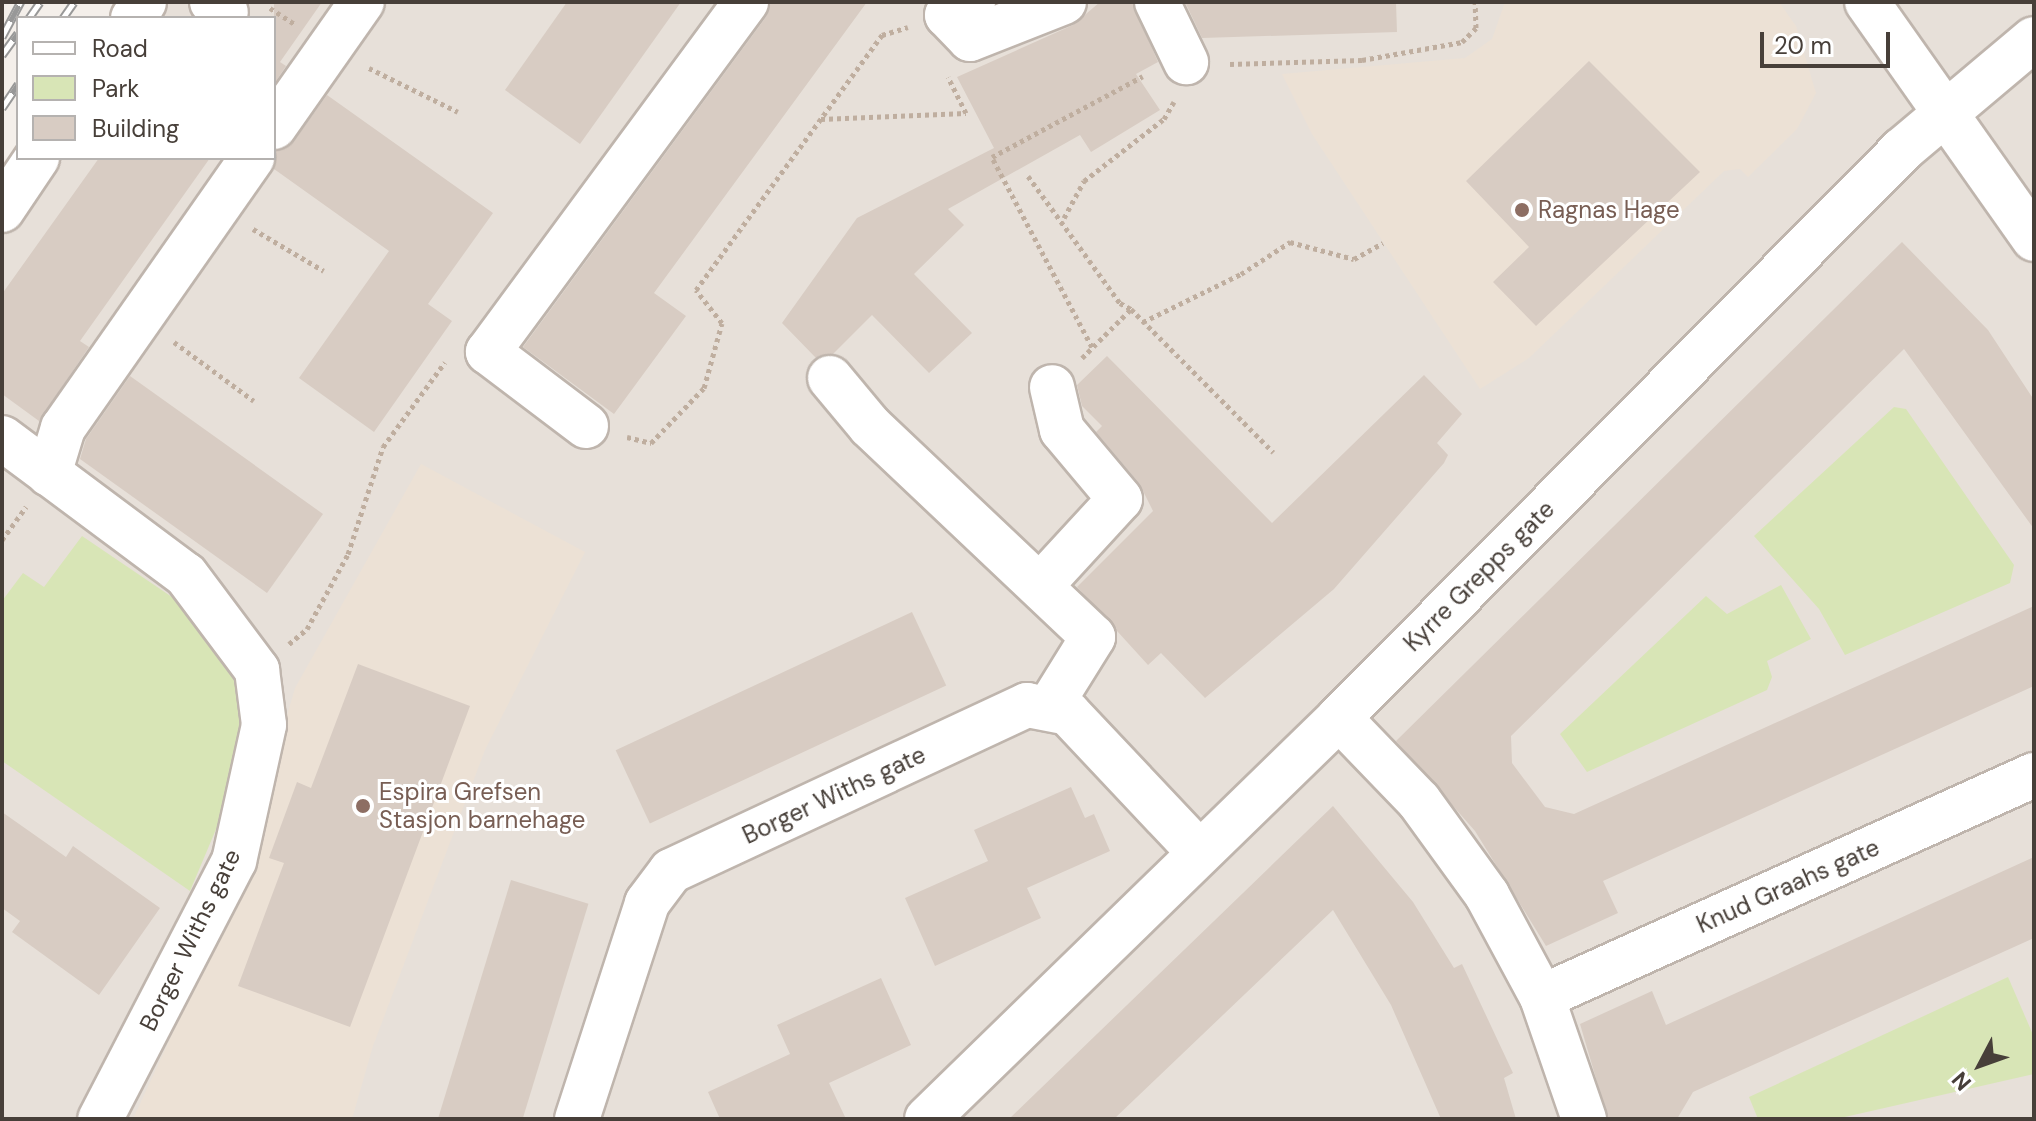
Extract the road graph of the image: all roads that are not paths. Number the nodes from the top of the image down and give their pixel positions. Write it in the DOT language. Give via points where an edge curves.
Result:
graph roads {
  1 [pos="362,2"];
  2 [pos="746,2"];
  3 [pos="1064,2"];
  4 [pos="1157,2"];
  5 [pos="1867,2"];
  6 [pos="960,8"];
  7 [pos="2034,39"];
  8 [pos="1184,58"];
  9 [pos="1944,113"];
  10 [pos="276,124"];
  11 [pos="36,160"];
  12 [pos="251,160"];
  13 [pos="2,210"];
  14 [pos="2034,239"];
  15 [pos="830,378"];
  16 [pos="1052,387"];
  17 [pos="586,426"];
  18 [pos="2,438"];
  19 [pos="49,474"];
  20 [pos="1040,586"];
  21 [pos="1050,706"];
  22 [pos="1339,718"];
  23 [pos="2034,775"];
  24 [pos="1199,852"];
  25 [pos="1542,997"];
  26 [pos="100,1119"];
  27 [pos="577,1119"];
  28 [pos="927,1119"];
  29 [pos="1584,1119"];
  1 -- 10 [label="street"];
  2 -- 17 [label="street" via="488,352"];
  3 -- 6 [label="street" via="970,39"];
  4 -- 8 [label="street"];
  5 -- 9 [label="street"];
  7 -- 9 [label="street, Kyrre Grepps gate"];
  9 -- 14 [label="street"];
  9 -- 22 [label="street, Kyrre Grepps gate"];
  11 -- 13 [label="street"];
  12 -- 19 [label="street" via="63,428"];
  15 -- 20 [label="street" via="870,426"];
  16 -- 20 [label="street" via="1062,430 1120,499"];
  18 -- 19 [label="street, Borger Withs gate"];
  19 -- 26 [label="street, Borger Withs gate" via="186,575 257,670 264,725 234,861"];
  20 -- 21 [label="street" via="1093,637"];
  21 -- 24 [label="street" via="1068,713"];
  21 -- 27 [label="street, Borger Withs gate" via="1027,705 671,871 647,903"];
  22 -- 24 [label="street, Kyrre Grepps gate"];
  22 -- 25 [label="street" via="1419,801 1487,895"];
  23 -- 25 [label="street, Knud Graahs gate"];
  24 -- 28 [label="street, Kyrre Grepps gate"];
  25 -- 29 [label="street"];
}
